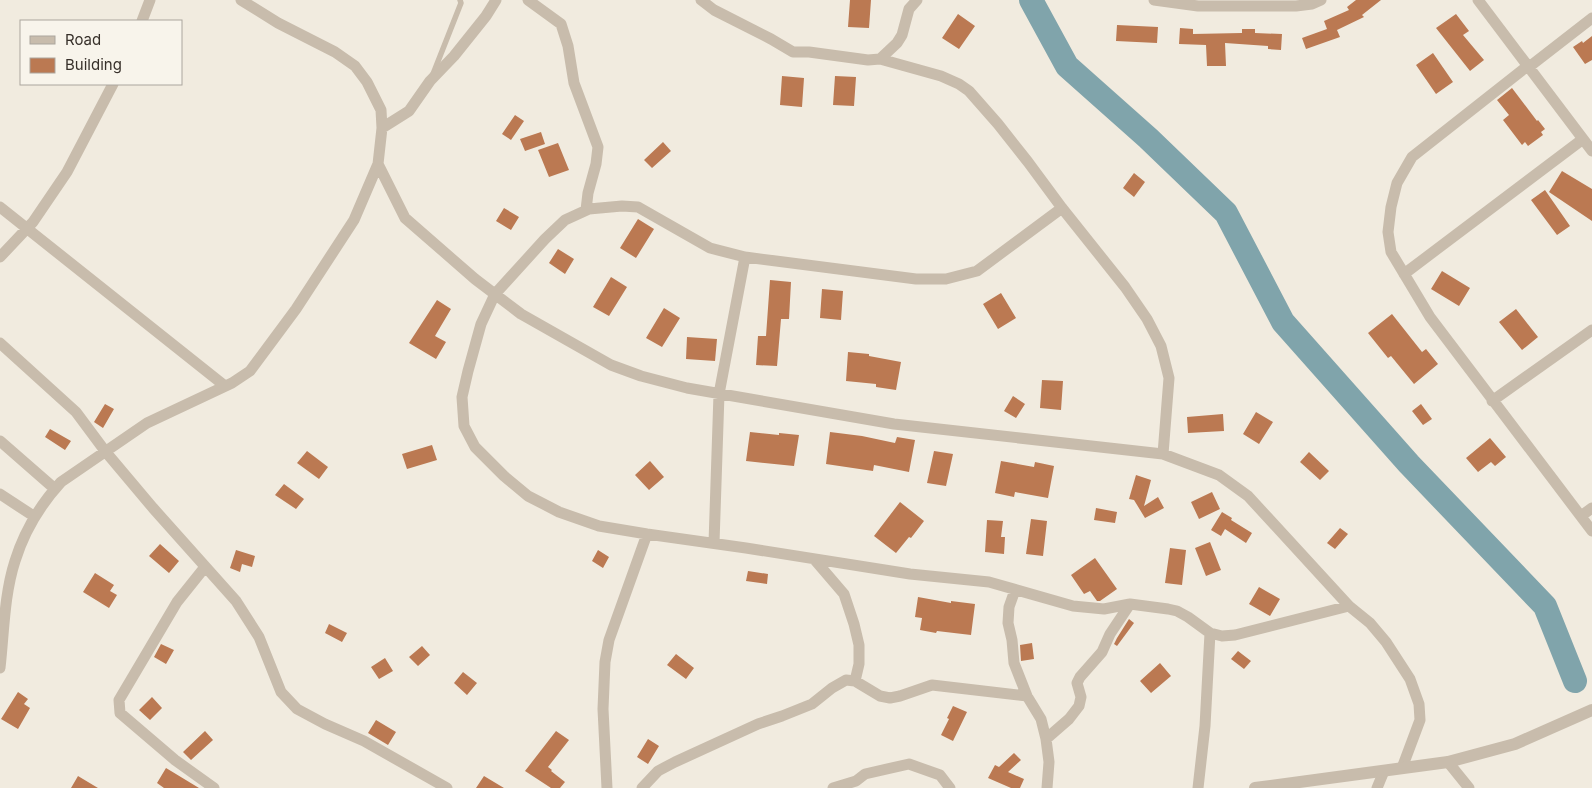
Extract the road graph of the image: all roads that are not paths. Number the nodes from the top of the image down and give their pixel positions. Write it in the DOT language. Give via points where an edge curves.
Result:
graph roads {
  1 [pos="150,0"];
  2 [pos="241,0"];
  3 [pos="460,0"];
  4 [pos="496,0"];
  5 [pos="528,0"];
  6 [pos="701,0"];
  7 [pos="916,0"];
  8 [pos="1154,0"];
  9 [pos="1321,0"];
  10 [pos="1478,0"];
  11 [pos="1592,18"];
  12 [pos="142,20"];
  13 [pos="880,59"];
  14 [pos="1529,67"];
  15 [pos="430,81"];
  16 [pos="112,85"];
  17 [pos="382,128"];
  18 [pos="1583,139"];
  19 [pos="1592,150"];
  20 [pos="378,164"];
  21 [pos="0,207"];
  22 [pos="1062,208"];
  23 [pos="586,210"];
  24 [pos="27,228"];
  25 [pos="0,257"];
  26 [pos="745,257"];
  27 [pos="1404,274"];
  28 [pos="495,294"];
  29 [pos="1592,330"];
  30 [pos="0,343"];
  31 [pos="225,386"];
  32 [pos="719,394"];
  33 [pos="1492,401"];
  34 [pos="0,441"];
  35 [pos="106,451"];
  36 [pos="1163,454"];
  37 [pos="55,489"];
  38 [pos="0,494"];
  39 [pos="1592,508"];
  40 [pos="1581,516"];
  41 [pos="35,517"];
  42 [pos="1592,531"];
  43 [pos="647,534"];
  44 [pos="714,543"];
  45 [pos="814,559"];
  46 [pos="205,567"];
  47 [pos="1015,590"];
  48 [pos="4,594"];
  49 [pos="1130,604"];
  50 [pos="1349,606"];
  51 [pos="1210,633"];
  52 [pos="0,668"];
  53 [pos="855,681"];
  54 [pos="1027,696"];
  55 [pos="1592,710"];
  56 [pos="1046,739"];
  57 [pos="1448,762"];
  58 [pos="1402,768"];
  59 [pos="1384,771"];
  60 [pos="214,788"];
  61 [pos="447,788"];
  62 [pos="607,788"];
  63 [pos="642,788"];
  64 [pos="833,788"];
  65 [pos="950,788"];
  66 [pos="1047,788"];
  67 [pos="1198,788"];
  68 [pos="1255,788"];
  69 [pos="1377,788"];
  70 [pos="1469,788"];
  1 -- 12 [label="street"];
  2 -- 17 [label="street" via="355,66 381,110"];
  3 -- 15 [label="lane"];
  4 -- 15 [label="street" via="454,56"];
  5 -- 23 [label="street" via="561,24 574,83 598,147"];
  6 -- 13 [label="street" via="793,52"];
  7 -- 13 [label="street" via="897,44"];
  8 -- 9 [label="street" via="1198,6 1296,6"];
  10 -- 14 [label="street"];
  11 -- 14 [label="street"];
  13 -- 22 [label="street" via="941,76 969,91 1004,131"];
  14 -- 18 [label="street"];
  14 -- 27 [label="street" via="1412,157 1397,183 1388,232 1391,252"];
  15 -- 17 [label="street" via="409,111"];
  16 -- 24 [label="street" via="67,172"];
  17 -- 20 [label="street"];
  18 -- 19 [label="street"];
  18 -- 27 [label="street"];
  20 -- 28 [label="street" via="405,218"];
  20 -- 31 [label="street" via="354,220 296,309 250,371"];
  21 -- 24 [label="street"];
  22 -- 26 [label="street" via="977,271 946,279 916,279"];
  22 -- 36 [label="street" via="1125,287 1162,346 1169,378"];
  23 -- 26 [label="street" via="638,207 710,248"];
  23 -- 28 [label="street" via="565,220"];
  24 -- 25 [label="street"];
  24 -- 31 [label="street"];
  26 -- 32 [label="street"];
  27 -- 33 [label="street" via="1430,317"];
  28 -- 32 [label="street" via="521,314 611,366 650,379"];
  28 -- 43 [label="street" via="482,324 462,397 464,426 475,447 528,496 559,512 600,526"];
  29 -- 33 [label="street"];
  30 -- 35 [label="street" via="76,412"];
  31 -- 35 [label="street" via="146,423"];
  32 -- 36 [label="street" via="894,424"];
  32 -- 44 [label="street"];
  33 -- 40 [label="street"];
  34 -- 37 [label="street"];
  35 -- 37 [label="street"];
  35 -- 46 [label="street"];
  36 -- 50 [label="street" via="1219,475 1248,496"];
  37 -- 41 [label="street"];
  38 -- 41 [label="street"];
  39 -- 40 [label="street"];
  40 -- 42 [label="street"];
  41 -- 48 [label="street" via="23,540"];
  43 -- 44 [label="street"];
  43 -- 62 [label="street" via="606,656 603,710"];
  44 -- 45 [label="street"];
  45 -- 47 [label="street" via="989,582"];
  45 -- 53 [label="street" via="844,594 860,645"];
  46 -- 60 [label="street" via="177,602 119,700 120,713"];
  46 -- 61 [label="street" via="241,607 259,637 281,692 298,709 364,741"];
  47 -- 49 [label="street" via="1073,606 1104,609"];
  47 -- 54 [label="street" via="1009,606 1008,623 1014,663"];
  48 -- 52 [label="street"];
  49 -- 51 [label="street" via="1177,611"];
  49 -- 56 [label="street" via="1102,652 1080,677 1077,683 1081,697 1079,706"];
  50 -- 51 [label="street" via="1235,635"];
  50 -- 58 [label="street" via="1386,642 1410,679 1419,704 1420,720"];
  51 -- 67 [label="street"];
  53 -- 54 [label="street" via="880,696 890,698 932,685"];
  53 -- 63 [label="street" via="846,680 812,704 758,724 675,762 658,771"];
  54 -- 56 [label="street" via="1041,719"];
  55 -- 57 [label="street" via="1515,744"];
  56 -- 66 [label="street" via="1049,762"];
  57 -- 58 [label="street"];
  57 -- 70 [label="street"];
  58 -- 59 [label="street"];
  59 -- 68 [label="street"];
  59 -- 69 [label="street"];
  64 -- 65 [label="street" via="856,781 865,774 909,764 940,775"];
}
